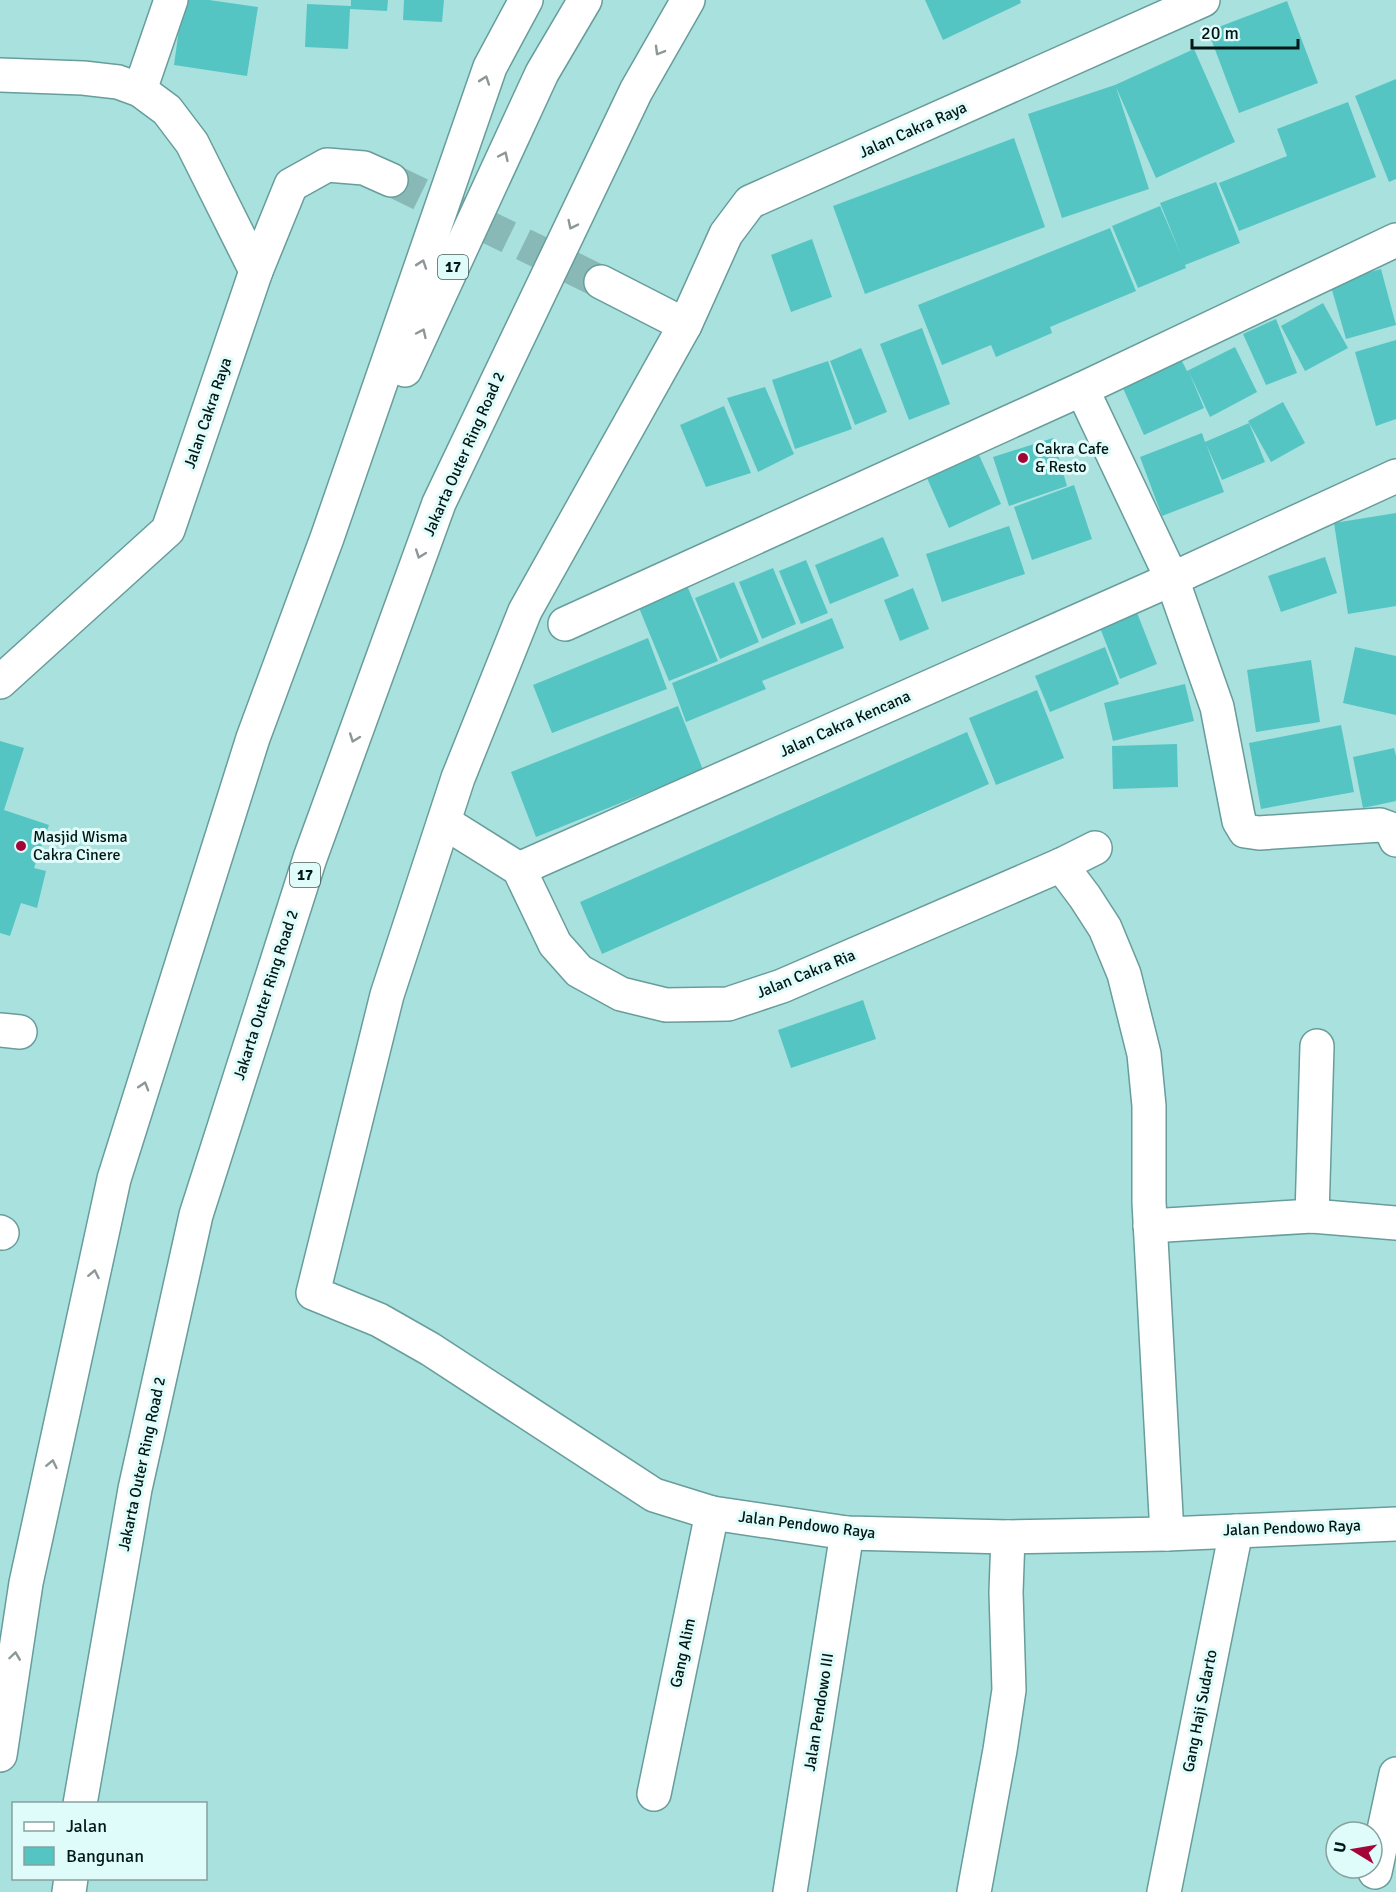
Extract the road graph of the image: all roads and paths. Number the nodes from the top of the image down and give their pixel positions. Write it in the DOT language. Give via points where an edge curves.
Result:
graph roads {
  1 [pos="171,0"];
  2 [pos="526,0"];
  3 [pos="585,0"];
  4 [pos="688,0"];
  5 [pos="1203,0"];
  6 [pos="0,75"];
  7 [pos="129,86"];
  8 [pos="391,180"];
  9 [pos="1396,240"];
  10 [pos="256,271"];
  11 [pos="601,282"];
  12 [pos="685,325"];
  13 [pos="1082,390"];
  14 [pos="1396,476"];
  15 [pos="327,538"];
  16 [pos="1172,579"];
  17 [pos="565,624"];
  18 [pos="0,682"];
  19 [pos="444,822"];
  20 [pos="1394,832"];
  21 [pos="1095,848"];
  22 [pos="1061,865"];
  23 [pos="519,869"];
  24 [pos="1317,1046"];
  25 [pos="1312,1216"];
  26 [pos="1396,1223"];
  27 [pos="1150,1226"];
  28 [pos="313,1293"];
  29 [pos="712,1513"];
  30 [pos="1396,1524"];
  31 [pos="1236,1531"];
  32 [pos="847,1533"];
  33 [pos="1167,1534"];
  34 [pos="1008,1537"];
  35 [pos="0,1755"];
  36 [pos="1396,1774"];
  37 [pos="654,1794"];
  38 [pos="80,1802"];
  39 [pos="1384,1830"];
  40 [pos="790,1892"];
  41 [pos="974,1892"];
  42 [pos="1164,1892"];
  1 -- 7 [label="main road"];
  15 -- 2 [label="main road, one-way" via="490,67"];
  15 -- 3 [label="main road, 17, one-way" via="542,73"];
  4 -- 38 [label="main road, Jakarta Outer Ring Road 2 / 17, one-way" via="636,92 439,503 310,858 196,1215 135,1489"];
  5 -- 12 [label="main road, Jalan Cakra Raya" via="750,202 726,234"];
  6 -- 7 [label="main road" via="83,78"];
  7 -- 10 [label="main road" via="166,110 192,143"];
  8 -- 10 [label="main road, Jalan Cakra Raya" via="364,168 327,165 291,185"];
  9 -- 13 [label="main road"];
  10 -- 18 [label="main road, Jalan Cakra Raya" via="168,530"];
  11 -- 12 [label="main road"];
  12 -- 19 [label="main road, Jalan Cakra Raya" via="525,611"];
  13 -- 16 [label="main road"];
  13 -- 17 [label="main road"];
  14 -- 16 [label="main road, Jalan Cakra Kencana"];
  35 -- 15 [label="main road, 17, one-way" via="26,1583 114,1179 253,738"];
  16 -- 20 [label="main road" via="1217,707 1239,821 1245,831 1380,825"];
  16 -- 23 [label="main road, Jalan Cakra Kencana"];
  19 -- 23 [label="main road"];
  19 -- 28 [label="main road, Jalan Cakra Raya" via="387,995"];
  21 -- 22 [label="main road, Jalan Cakra Ria"];
  22 -- 23 [label="main road, Jalan Cakra Ria" via="782,986 729,1004 666,1005 621,994 579,971 555,944"];
  22 -- 27 [label="main road" via="1105,928 1124,974 1144,1054 1149,1106"];
  24 -- 25 [label="main road"];
  25 -- 26 [label="main road"];
  25 -- 27 [label="main road"];
  27 -- 33 [label="main road"];
  28 -- 29 [label="main road, Jalan Pendowo Raya" via="379,1320 430,1349 654,1495"];
  29 -- 32 [label="main road, Jalan Pendowo Raya"];
  29 -- 37 [label="main road, Gang Alim"];
  30 -- 31 [label="main road, Jalan Pendowo Raya"];
  31 -- 33 [label="main road, Jalan Pendowo Raya"];
  31 -- 42 [label="main road, Gang Haji Sudarto"];
  32 -- 34 [label="main road, Jalan Pendowo Raya"];
  32 -- 40 [label="main road, Jalan Pendowo III"];
  33 -- 34 [label="main road, Jalan Pendowo Raya"];
  34 -- 41 [label="main road" via="1010,1690"];
  36 -- 39 [label="main road"];
}
